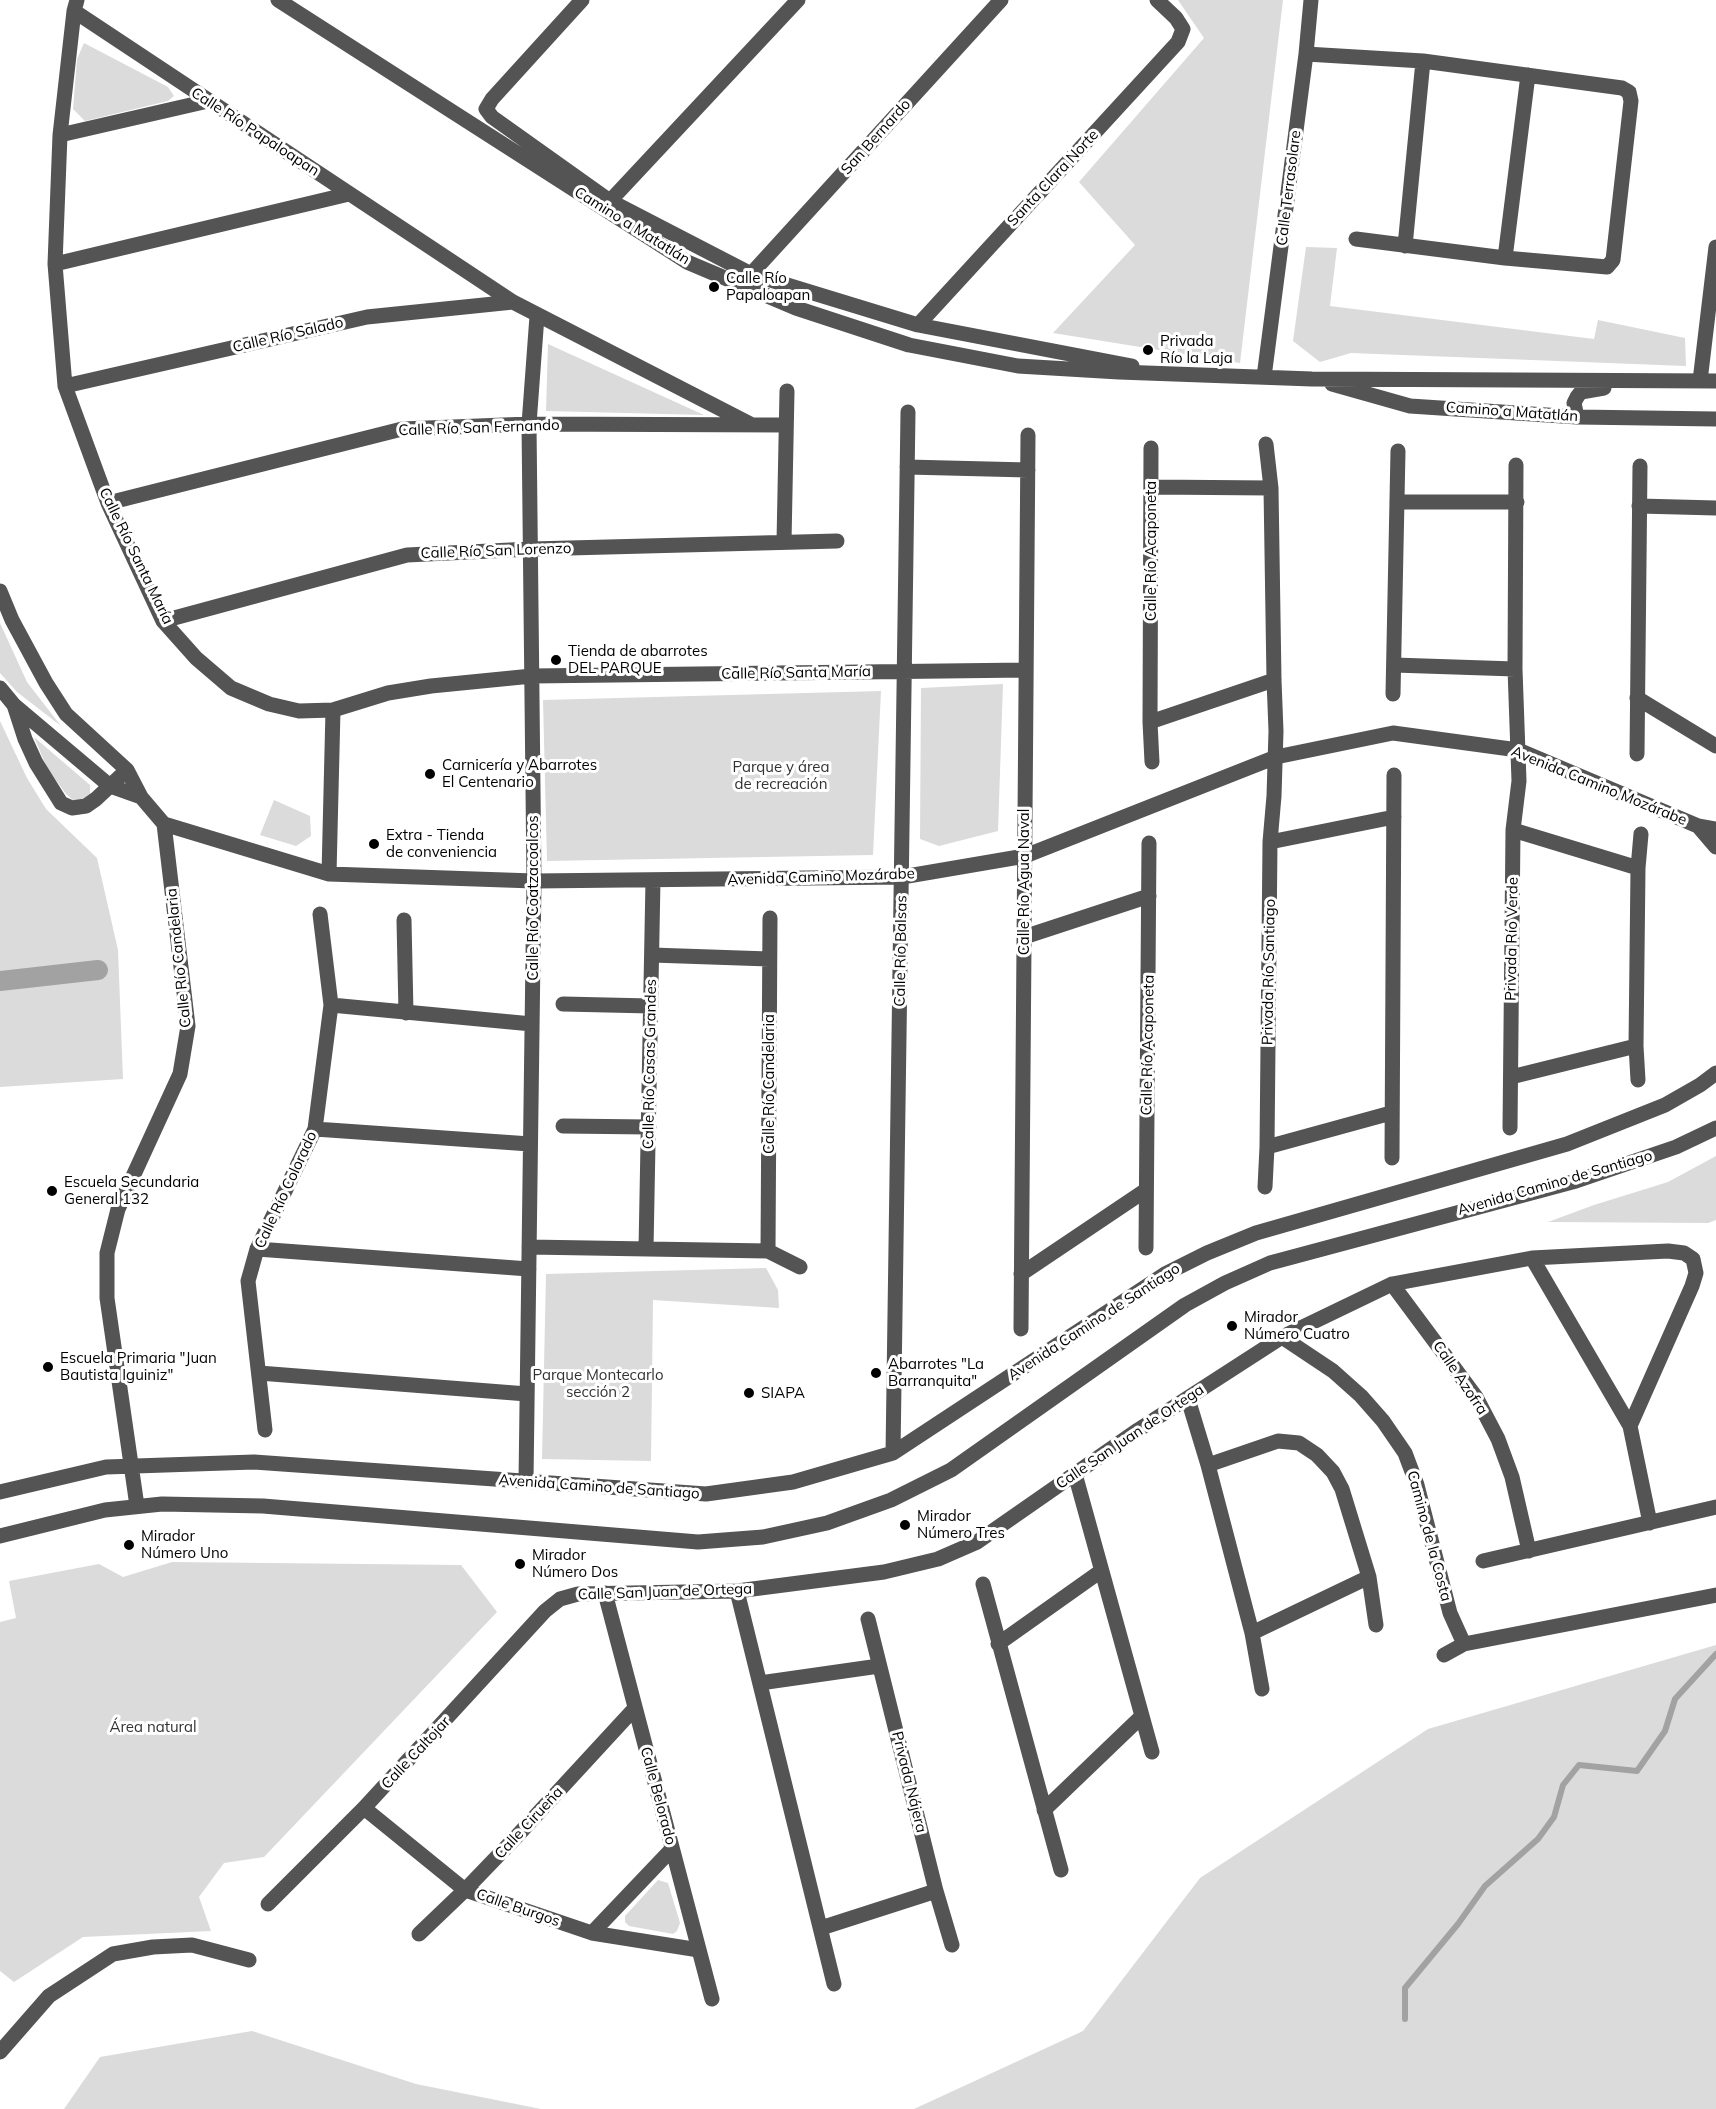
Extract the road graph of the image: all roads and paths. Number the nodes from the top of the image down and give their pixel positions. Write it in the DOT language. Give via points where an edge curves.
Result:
graph roads {
  1 [pos="278,0"];
  2 [pos="582,0"];
  3 [pos="798,0"];
  4 [pos="1000,0"];
  5 [pos="1157,0"];
  6 [pos="1311,0"];
  7 [pos="75,6"];
  8 [pos="1306,54"];
  9 [pos="1423,61"];
  10 [pos="1528,75"];
  11 [pos="208,101"];
  12 [pos="60,135"];
  13 [pos="349,194"];
  14 [pos="610,201"];
  15 [pos="1356,240"];
  16 [pos="1405,246"];
  17 [pos="1716,247"];
  18 [pos="1505,258"];
  19 [pos="55,264"];
  20 [pos="751,274"];
  21 [pos="513,302"];
  22 [pos="537,316"];
  23 [pos="918,325"];
  24 [pos="1170,374"];
  25 [pos="1264,377"];
  26 [pos="1312,379"];
  27 [pos="1667,381"];
  28 [pos="1700,381"];
  29 [pos="1716,381"];
  30 [pos="65,386"];
  31 [pos="787,391"];
  32 [pos="908,412"];
  33 [pos="1577,417"];
  34 [pos="1716,419"];
  35 [pos="529,424"];
  36 [pos="752,425"];
  37 [pos="786,425"];
  38 [pos="1028,435"];
  39 [pos="1266,444"];
  40 [pos="1151,448"];
  41 [pos="1398,451"];
  42 [pos="1516,465"];
  43 [pos="1640,466"];
  44 [pos="907,467"];
  45 [pos="1028,470"];
  46 [pos="1151,487"];
  47 [pos="1271,488"];
  48 [pos="1396,502"];
  49 [pos="1517,502"];
  50 [pos="108,503"];
  51 [pos="1639,506"];
  52 [pos="1716,508"];
  53 [pos="837,541"];
  54 [pos="784,542"];
  55 [pos="531,549"];
  56 [pos="0,591"];
  57 [pos="163,621"];
  58 [pos="1394,665"];
  59 [pos="1515,669"];
  60 [pos="1026,670"];
  61 [pos="905,672"];
  62 [pos="532,676"];
  63 [pos="1274,680"];
  64 [pos="0,688"];
  65 [pos="1393,694"];
  66 [pos="1637,698"];
  67 [pos="14,705"];
  68 [pos="333,710"];
  69 [pos="1150,722"];
  70 [pos="1716,746"];
  71 [pos="1518,750"];
  72 [pos="1637,754"];
  73 [pos="1276,757"];
  74 [pos="1152,762"];
  75 [pos="127,770"];
  76 [pos="1394,775"];
  77 [pos="110,786"];
  78 [pos="141,797"];
  79 [pos="1394,817"];
  80 [pos="164,824"];
  81 [pos="1698,826"];
  82 [pos="1716,829"];
  83 [pos="1514,830"];
  84 [pos="1641,834"];
  85 [pos="1270,842"];
  86 [pos="1149,843"];
  87 [pos="1716,847"];
  88 [pos="1025,856"];
  89 [pos="1638,868"];
  90 [pos="329,874"];
  91 [pos="902,877"];
  92 [pos="653,880"];
  93 [pos="534,881"];
  94 [pos="1149,896"];
  95 [pos="320,914"];
  96 [pos="770,918"];
  97 [pos="404,920"];
  98 [pos="1024,936"];
  99 [pos="652,955"];
  100 [pos="769,958"];
  101 [pos="563,1004"];
  102 [pos="331,1005"];
  103 [pos="651,1006"];
  104 [pos="406,1013"];
  105 [pos="532,1024"];
  106 [pos="1636,1046"];
  107 [pos="1716,1072"];
  108 [pos="1511,1077"];
  109 [pos="1638,1080"];
  110 [pos="1391,1113"];
  111 [pos="563,1126"];
  112 [pos="649,1127"];
  113 [pos="1510,1128"];
  114 [pos="1716,1128"];
  115 [pos="315,1129"];
  116 [pos="530,1144"];
  117 [pos="1267,1147"];
  118 [pos="1392,1158"];
  119 [pos="1265,1187"];
  120 [pos="1146,1190"];
  121 [pos="529,1246"];
  122 [pos="1146,1248"];
  123 [pos="257,1249"];
  124 [pos="646,1249"];
  125 [pos="768,1251"];
  126 [pos="1532,1258"];
  127 [pos="800,1267"];
  128 [pos="529,1269"];
  129 [pos="1022,1274"];
  130 [pos="1392,1284"];
  131 [pos="1021,1329"];
  132 [pos="1282,1337"];
  133 [pos="259,1373"];
  134 [pos="527,1394"];
  135 [pos="1188,1399"];
  136 [pos="1630,1426"];
  137 [pos="265,1430"];
  138 [pos="893,1454"];
  139 [pos="1208,1465"];
  140 [pos="131,1466"];
  141 [pos="1075,1474"];
  142 [pos="526,1481"];
  143 [pos="0,1492"];
  144 [pos="136,1506"];
  145 [pos="1716,1507"];
  146 [pos="1650,1523"];
  147 [pos="0,1536"];
  148 [pos="1529,1551"];
  149 [pos="1483,1561"];
  150 [pos="1101,1571"];
  151 [pos="1369,1577"];
  152 [pos="983,1584"];
  153 [pos="737,1592"];
  154 [pos="605,1593"];
  155 [pos="1716,1595"];
  156 [pos="560,1599"];
  157 [pos="868,1619"];
  158 [pos="1377,1625"];
  159 [pos="1252,1633"];
  160 [pos="998,1644"];
  161 [pos="1464,1644"];
  162 [pos="1444,1655"];
  163 [pos="879,1666"];
  164 [pos="760,1683"];
  165 [pos="1262,1689"];
  166 [pos="635,1708"];
  167 [pos="1141,1717"];
  168 [pos="1152,1752"];
  169 [pos="364,1808"];
  170 [pos="1044,1810"];
  171 [pos="672,1850"];
  172 [pos="1061,1870"];
  173 [pos="465,1890"];
  174 [pos="936,1891"];
  175 [pos="268,1904"];
  176 [pos="821,1928"];
  177 [pos="592,1933"];
  178 [pos="419,1934"];
  179 [pos="952,1945"];
  180 [pos="699,1950"];
  181 [pos="249,1960"];
  182 [pos="834,1984"];
  183 [pos="712,1999"];
  184 [pos="0,2052"];
  1 -- 24 [label="street, Camino a Matatlán" via="687,262 795,308 909,345 1018,366"];
  2 -- 14 [label="street" via="486,109"];
  3 -- 14 [label="street"];
  4 -- 20 [label="street, San Bernardo"];
  5 -- 23 [label="street, Santa Clara Norte" via="1183,29 1178,42"];
  6 -- 8 [label="street, Calle Terrasolare"];
  7 -- 11 [label="street, Calle Río Papaloapan"];
  7 -- 12 [label="street, Calle Río Santa María"];
  8 -- 9 [label="street"];
  8 -- 25 [label="street, Calle Terrasolare"];
  9 -- 10 [label="street"];
  9 -- 16 [label="street"];
  10 -- 18 [label="street"];
  10 -- 18 [label="street" via="1629,92 1613,261 1598,268"];
  11 -- 12 [label="street"];
  11 -- 13 [label="street, Calle Río Papaloapan"];
  12 -- 19 [label="street, Calle Río Santa María"];
  13 -- 19 [label="street"];
  13 -- 21 [label="street, Calle Río Papaloapan"];
  14 -- 20 [label="street"];
  15 -- 16 [label="street"];
  16 -- 18 [label="street"];
  17 -- 28 [label="street"];
  19 -- 30 [label="street, Calle Río Santa María"];
  20 -- 23 [label="street"];
  21 -- 22 [label="street, Calle Río Papaloapan"];
  21 -- 30 [label="street, Calle Río Salado" via="367,317"];
  22 -- 35 [label="street, Calle Río Coatzacoalcos"];
  22 -- 36 [label="street, Calle Río Papaloapan"];
  23 -- 24 [label="street"];
  24 -- 25 [label="street, Camino a Matatlán"];
  25 -- 26 [label="street, Camino a Matatlán"];
  26 -- 27 [label="street, Camino a Matatlán"];
  26 -- 33 [label="street, Camino a Matatlán" via="1410,406"];
  27 -- 28 [label="street, Camino a Matatlán"];
  27 -- 33 [label="street" via="1581,393 1574,403"];
  28 -- 29 [label="street, Camino a Matatlán"];
  30 -- 50 [label="street, Calle Río Santa María"];
  31 -- 37 [label="street"];
  32 -- 44 [label="street, Calle Río Balsas"];
  33 -- 34 [label="street, Camino a Matatlán"];
  35 -- 36 [label="street, Calle Río San Fernando"];
  35 -- 50 [label="street, Calle Río San Fernando" via="402,429"];
  35 -- 55 [label="street, Calle Río Coatzacoalcos"];
  36 -- 37 [label="street, Calle Río San Fernando"];
  37 -- 54 [label="street"];
  38 -- 45 [label="street, Calle Río Agua Naval"];
  39 -- 47 [label="street, Privada Río Santiago"];
  40 -- 46 [label="street, Calle Río Acaponeta"];
  41 -- 48 [label="street"];
  42 -- 49 [label="street, Privada Río Verde"];
  43 -- 51 [label="street"];
  44 -- 45 [label="street"];
  44 -- 61 [label="street, Calle Río Balsas"];
  45 -- 60 [label="street, Calle Río Agua Naval"];
  46 -- 47 [label="street"];
  46 -- 69 [label="street, Calle Río Acaponeta"];
  47 -- 63 [label="street, Privada Río Santiago"];
  48 -- 49 [label="street"];
  48 -- 58 [label="street"];
  49 -- 59 [label="street, Privada Río Verde"];
  50 -- 57 [label="street, Calle Río Santa María"];
  51 -- 52 [label="street"];
  51 -- 66 [label="street"];
  53 -- 54 [label="street, Calle Río San Lorenzo"];
  54 -- 55 [label="street, Calle Río San Lorenzo"];
  55 -- 57 [label="street, Calle Río San Lorenzo" via="407,555"];
  55 -- 62 [label="street, Calle Río Coatzacoalcos"];
  56 -- 75 [label="street" via="12,620 66,714"];
  57 -- 68 [label="street, Calle Río Santa María" via="196,658 231,688 289,709"];
  58 -- 59 [label="street"];
  58 -- 65 [label="street"];
  59 -- 71 [label="street, Privada Río Verde"];
  60 -- 61 [label="street, Calle Río Santa María"];
  60 -- 88 [label="street, Calle Río Agua Naval"];
  61 -- 62 [label="street, Calle Río Santa María"];
  61 -- 91 [label="street, Calle Río Balsas"];
  62 -- 68 [label="street, Calle Río Santa María" via="388,693"];
  62 -- 93 [label="street, Calle Río Coatzacoalcos"];
  63 -- 69 [label="street"];
  63 -- 73 [label="street, Privada Río Santiago"];
  64 -- 67 [label="street"];
  66 -- 70 [label="street"];
  66 -- 72 [label="street"];
  67 -- 77 [label="street"];
  67 -- 77 [label="street" via="25,739 61,803 72,808 86,806"];
  68 -- 90 [label="street"];
  69 -- 74 [label="street, Calle Río Acaponeta"];
  71 -- 73 [label="street, Avenida Camino Mozárabe" via="1393,733"];
  71 -- 81 [label="street, Avenida Camino Mozárabe"];
  71 -- 83 [label="street, Privada Río Verde"];
  73 -- 85 [label="street, Privada Río Santiago"];
  73 -- 88 [label="street, Avenida Camino Mozárabe"];
  75 -- 77 [label="street"];
  75 -- 78 [label="street"];
  76 -- 79 [label="street"];
  77 -- 78 [label="street"];
  78 -- 80 [label="street"];
  79 -- 85 [label="street"];
  79 -- 110 [label="street"];
  80 -- 90 [label="street, Avenida Camino Mozárabe"];
  80 -- 140 [label="street, Calle Río Candelaria" via="188,1026 180,1074 118,1209 107,1253 107,1298"];
  81 -- 82 [label="street, Avenida Camino Mozárabe"];
  81 -- 87 [label="street, Avenida Camino Mozárabe"];
  83 -- 89 [label="street"];
  83 -- 108 [label="street, Privada Río Verde"];
  84 -- 89 [label="street"];
  85 -- 117 [label="street, Privada Río Santiago"];
  86 -- 94 [label="street, Calle Río Acaponeta"];
  88 -- 91 [label="street, Avenida Camino Mozárabe"];
  88 -- 98 [label="street, Calle Río Agua Naval"];
  89 -- 106 [label="street"];
  90 -- 93 [label="street, Avenida Camino Mozárabe"];
  91 -- 92 [label="street, Avenida Camino Mozárabe"];
  91 -- 138 [label="street, Calle Río Balsas"];
  92 -- 93 [label="street, Avenida Camino Mozárabe"];
  92 -- 99 [label="street, Calle Río Casas Grandes"];
  93 -- 105 [label="street, Calle Río Coatzacoalcos"];
  94 -- 98 [label="street"];
  94 -- 120 [label="street, Calle Río Acaponeta"];
  95 -- 102 [label="street, Calle Río Colorado"];
  96 -- 100 [label="street, Calle Río Candelaria"];
  97 -- 104 [label="street"];
  98 -- 129 [label="street, Calle Río Agua Naval"];
  99 -- 100 [label="street"];
  99 -- 103 [label="street, Calle Río Casas Grandes"];
  100 -- 125 [label="street, Calle Río Candelaria"];
  101 -- 103 [label="street"];
  102 -- 104 [label="street"];
  102 -- 115 [label="street, Calle Río Colorado"];
  103 -- 112 [label="street, Calle Río Casas Grandes"];
  104 -- 105 [label="street"];
  105 -- 116 [label="street, Calle Río Coatzacoalcos"];
  106 -- 108 [label="street"];
  106 -- 109 [label="street"];
  107 -- 138 [label="street, Avenida Camino de Santiago" via="1665,1105 1568,1144 1256,1233 1208,1253 1166,1274"];
  108 -- 113 [label="street, Privada Río Verde"];
  110 -- 117 [label="street"];
  110 -- 118 [label="street"];
  111 -- 112 [label="street"];
  112 -- 124 [label="street, Calle Río Casas Grandes"];
  114 -- 144 [label="street, Avenida Camino de Santiago" via="1676,1147 1576,1181 1270,1263 1225,1283 1185,1305 951,1470 891,1500 828,1523 763,1537 698,1542 263,1506"];
  115 -- 116 [label="street"];
  115 -- 123 [label="street, Calle Río Colorado"];
  116 -- 121 [label="street, Calle Río Coatzacoalcos"];
  117 -- 119 [label="street, Privada Río Santiago"];
  120 -- 122 [label="street, Calle Río Acaponeta"];
  120 -- 129 [label="street"];
  121 -- 124 [label="street"];
  121 -- 128 [label="street, Calle Río Coatzacoalcos"];
  123 -- 128 [label="street"];
  123 -- 133 [label="street, Calle Río Colorado" via="248,1281"];
  124 -- 125 [label="street"];
  125 -- 127 [label="street"];
  126 -- 130 [label="street, Calle San Juan de Ortega"];
  126 -- 136 [label="street"];
  126 -- 136 [label="street, Calle San Juan de Ortega" via="1668,1251 1693,1259 1696,1273 1692,1286"];
  128 -- 134 [label="street, Calle Río Coatzacoalcos"];
  129 -- 131 [label="street, Calle Río Agua Naval"];
  130 -- 132 [label="street, Calle San Juan de Ortega"];
  130 -- 148 [label="street, Calle Azofra" via="1476,1397 1498,1439 1512,1477"];
  132 -- 135 [label="street, Calle San Juan de Ortega"];
  132 -- 161 [label="street, Camino de la Costa" via="1333,1371 1361,1396 1405,1453 1450,1613"];
  133 -- 134 [label="street"];
  133 -- 137 [label="street, Calle Río Colorado"];
  134 -- 142 [label="street, Calle Río Coatzacoalcos"];
  135 -- 139 [label="street"];
  135 -- 141 [label="street, Calle San Juan de Ortega"];
  136 -- 146 [label="street"];
  138 -- 142 [label="street, Avenida Camino de Santiago" via="793,1482 706,1494"];
  139 -- 151 [label="street" via="1278,1441 1299,1443 1317,1455 1342,1489"];
  139 -- 159 [label="street"];
  140 -- 142 [label="street, Avenida Camino de Santiago" via="254,1462"];
  140 -- 143 [label="street, Avenida Camino de Santiago" via="106,1467"];
  140 -- 144 [label="street, Calle Río Candelaria"];
  141 -- 150 [label="street"];
  141 -- 153 [label="street, Calle San Juan de Ortega" via="977,1542 938,1559 884,1572"];
  144 -- 147 [label="street, Avenida Camino de Santiago"];
  145 -- 146 [label="street"];
  146 -- 148 [label="street"];
  148 -- 149 [label="street"];
  150 -- 160 [label="street"];
  150 -- 167 [label="street"];
  151 -- 158 [label="street"];
  151 -- 159 [label="street"];
  152 -- 160 [label="street"];
  153 -- 154 [label="street, Calle San Juan de Ortega"];
  153 -- 164 [label="street"];
  154 -- 156 [label="street, Calle San Juan de Ortega" via="578,1593"];
  154 -- 166 [label="street, Calle Belorado"];
  155 -- 161 [label="street"];
  156 -- 169 [label="street, Calle Caltojar"];
  157 -- 163 [label="street, Privada Nájera"];
  159 -- 165 [label="street"];
  160 -- 170 [label="street"];
  161 -- 162 [label="street"];
  163 -- 164 [label="street"];
  163 -- 174 [label="street, Privada Nájera"];
  164 -- 176 [label="street"];
  166 -- 171 [label="street, Calle Belorado"];
  166 -- 173 [label="street, Calle Cirueña"];
  167 -- 168 [label="street"];
  167 -- 170 [label="street"];
  169 -- 173 [label="street, Calle Burgos"];
  169 -- 175 [label="street, Calle Caltojar"];
  170 -- 172 [label="street"];
  171 -- 177 [label="street"];
  171 -- 180 [label="street, Calle Belorado"];
  173 -- 177 [label="street, Calle Burgos"];
  173 -- 178 [label="street, Calle Cirueña"];
  174 -- 176 [label="street"];
  174 -- 179 [label="street, Privada Nájera"];
  176 -- 182 [label="street"];
  177 -- 180 [label="street, Calle Burgos"];
  180 -- 183 [label="street, Calle Belorado"];
  181 -- 184 [label="street" via="192,1945 113,1954 50,1996"];
}
